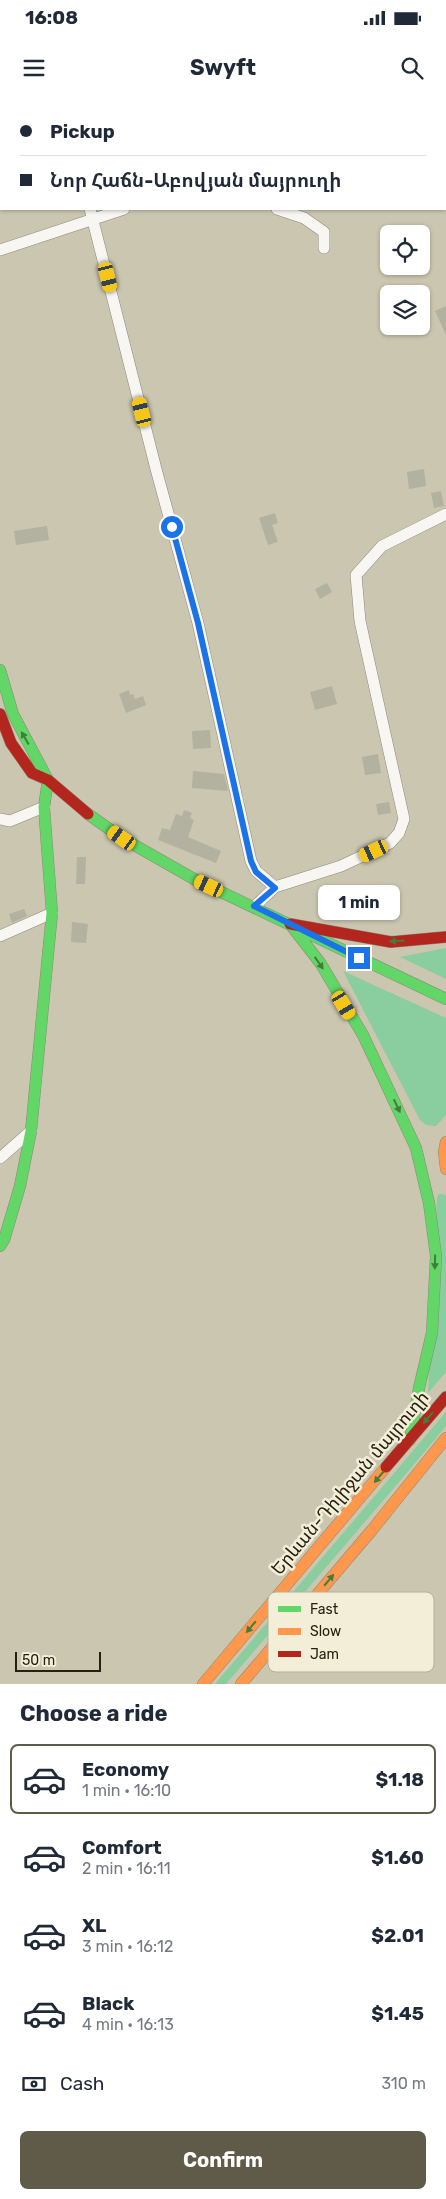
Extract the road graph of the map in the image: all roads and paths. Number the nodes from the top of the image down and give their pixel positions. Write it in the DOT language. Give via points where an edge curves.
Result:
graph roads {
  1 [pos="117,210"];
  2 [pos="280,210"];
  3 [pos="91,214"];
  4 [pos="324,248"];
  5 [pos="0,250"];
  6 [pos="446,514"];
  7 [pos="0,670"];
  8 [pos="0,714"];
  9 [pos="48,780"];
  10 [pos="44,807"];
  11 [pos="0,819"];
  12 [pos="275,888"];
  13 [pos="254,906"];
  14 [pos="52,912"];
  15 [pos="290,924"];
  16 [pos="0,936"];
  17 [pos="446,937"];
  18 [pos="446,999"];
  19 [pos="31,1131"];
  20 [pos="446,1142"];
  21 [pos="0,1158"];
  22 [pos="446,1169"];
  23 [pos="0,1246"];
  24 [pos="446,1397"];
  25 [pos="446,1438"];
  26 [pos="410,1440"];
  27 [pos="446,1444"];
  28 [pos="433,1454"];
  29 [pos="281,1592"];
  30 [pos="319,1592"];
  31 [pos="268,1607"];
  32 [pos="268,1652"];
  33 [pos="203,1684"];
  34 [pos="241,1684"];
  1 -- 3 [label="street"];
  2 -- 4 [label="street" via="304,218 324,232"];
  3 -- 5 [label="street"];
  3 -- 12 [label="street" via="198,623 251,861 256,872"];
  6 -- 12 [label="street" via="382,546 356,575 360,621 404,819 399,833 390,843 341,866"];
  9 -- 7 [label="main road, one-way" via="13,714"];
  8 -- 9 [label="main road" via="21,759 32,773"];
  9 -- 10 [label="main road"];
  9 -- 13 [label="main road" via="122,838 194,878"];
  10 -- 11 [label="street" via="10,821"];
  10 -- 14 [label="main road"];
  12 -- 13 [label="street"];
  13 -- 15 [label="main road"];
  14 -- 16 [label="street"];
  14 -- 19 [label="main road"];
  17 -- 15 [label="main road, one-way" via="391,942"];
  15 -- 18 [label="main road"];
  15 -- 26 [label="main road, one-way" via="321,964 375,1060 416,1148 429,1203 436,1256 432,1334"];
  19 -- 21 [label="street"];
  19 -- 23 [label="main road" via="20,1186"];
  20 -- 22 [label="main road"];
  24 -- 26 [label="main road, Երևան-Դիլիջան մայրուղի, one-way"];
  25 -- 28 [label="main road"];
  26 -- 29 [label="main road, Երևան-Դիլիջան մայրուղի, one-way"];
  27 -- 28 [label="main road"];
  30 -- 28 [label="main road, one-way"];
  31 -- 33 [label="main road, Երևան-Դիլիջան մայրուղի, one-way"];
  34 -- 32 [label="main road, one-way"];
}
